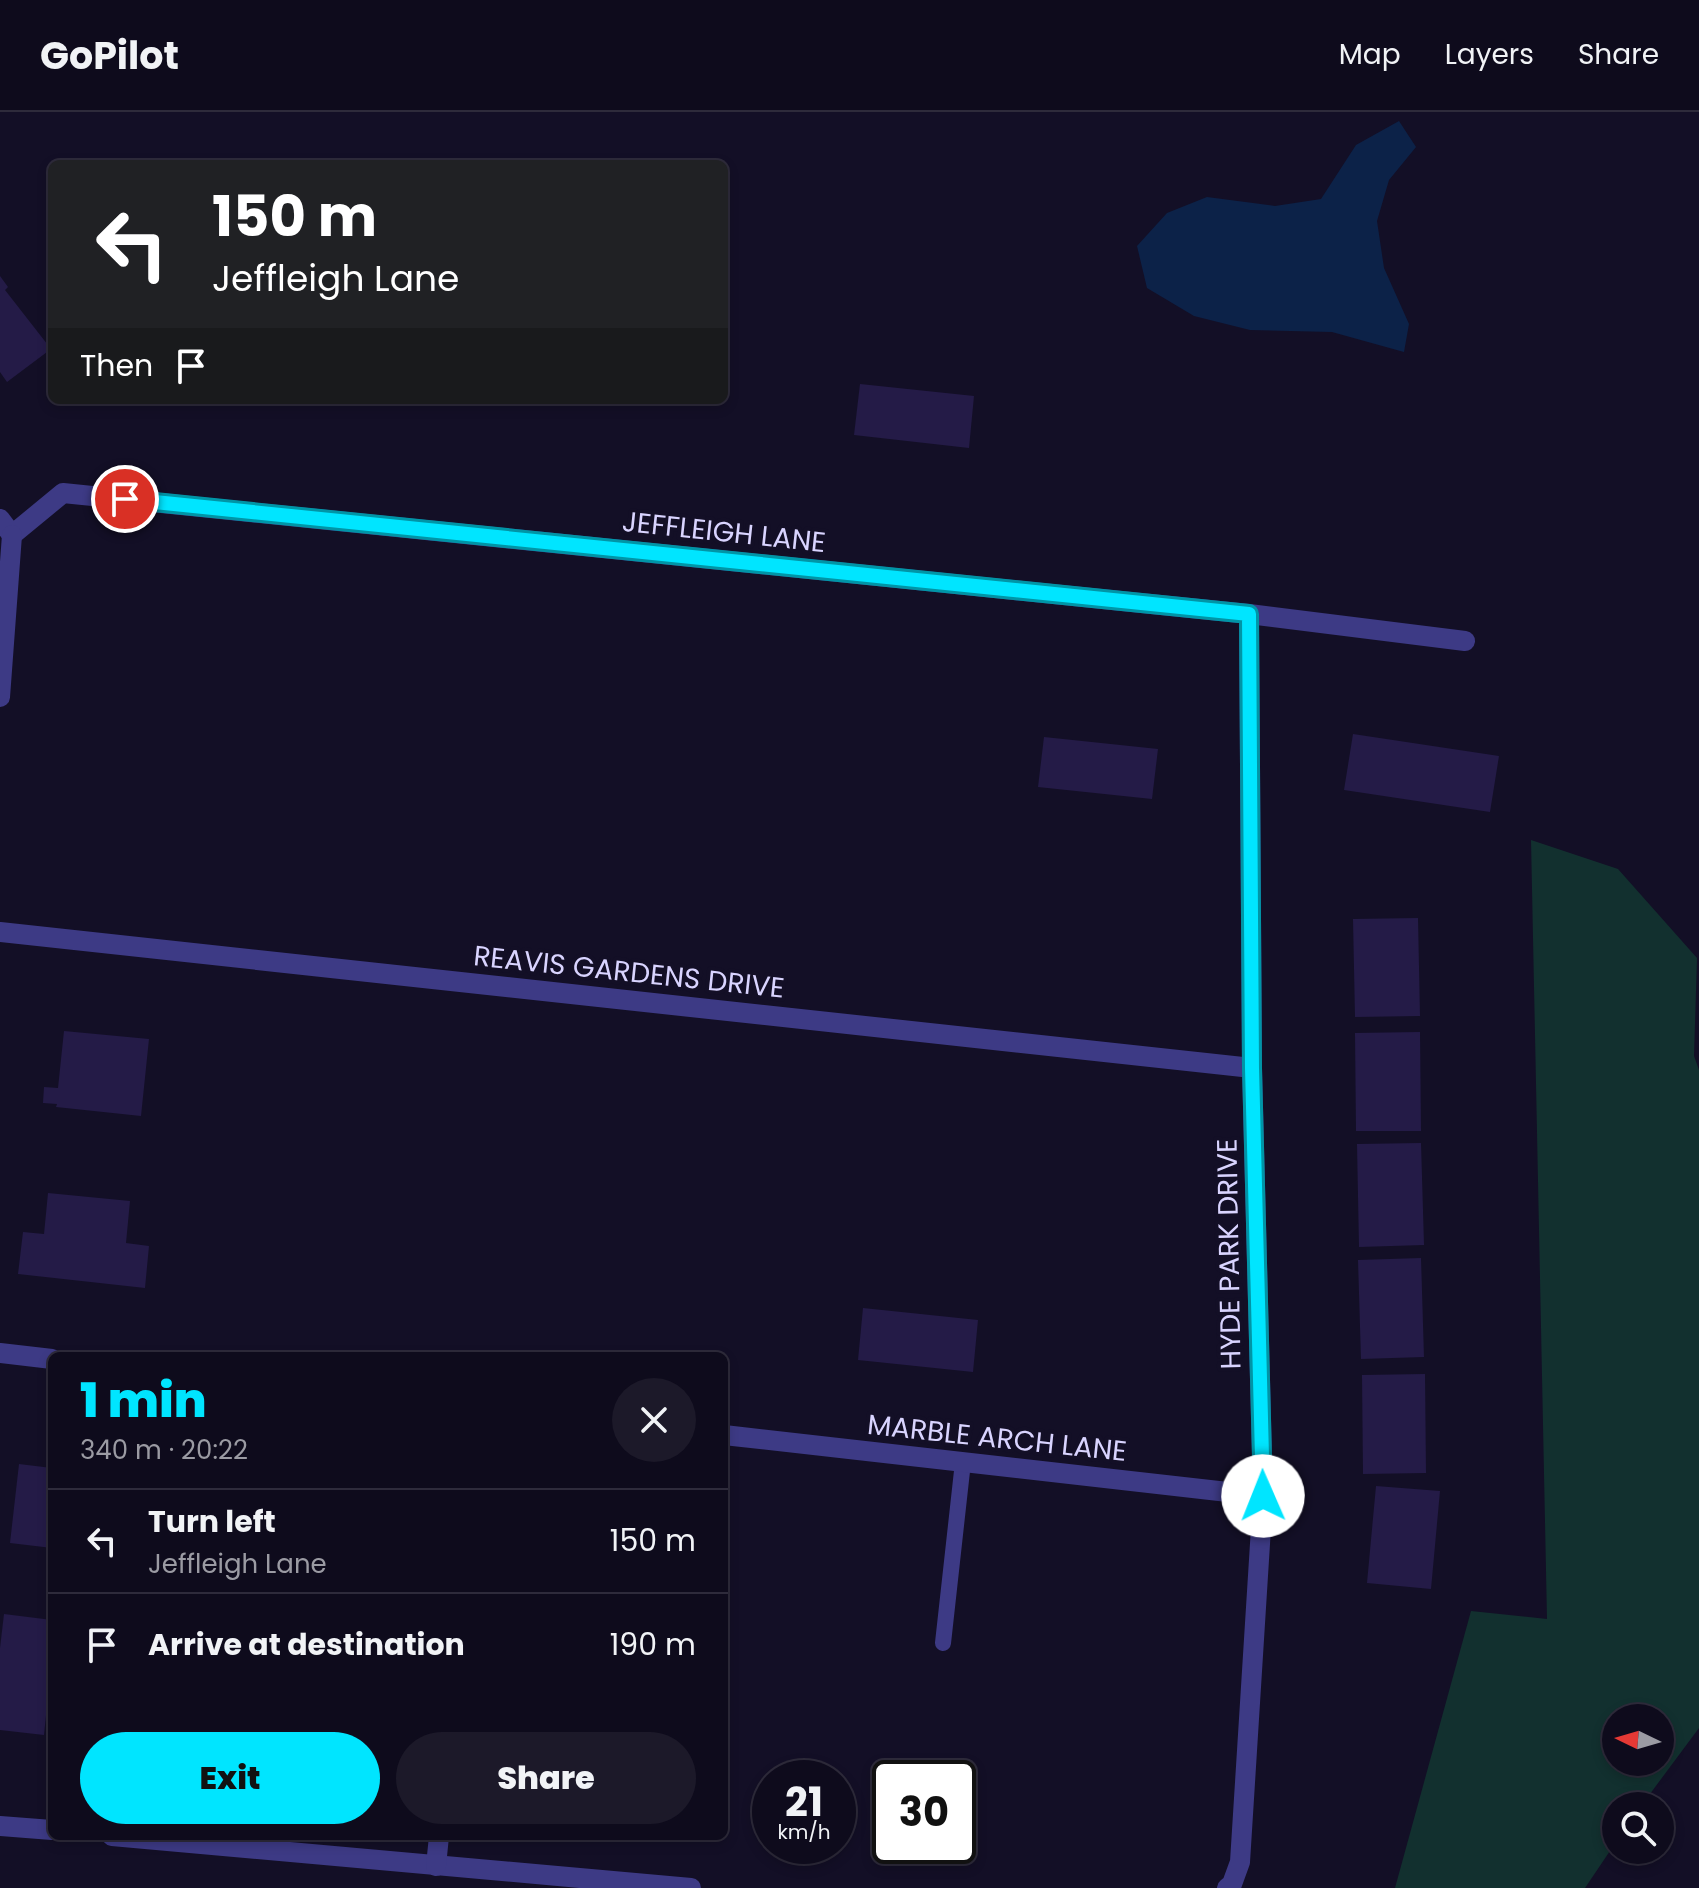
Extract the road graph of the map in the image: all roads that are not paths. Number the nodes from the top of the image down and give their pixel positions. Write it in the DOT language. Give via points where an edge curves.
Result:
graph roads {
  1 [pos="6,527"];
  2 [pos="1249,614"];
  3 [pos="1465,641"];
  4 [pos="0,697"];
  5 [pos="0,932"];
  6 [pos="1252,1068"];
  7 [pos="0,1353"];
  8 [pos="48,1359"];
  9 [pos="728,1435"];
  10 [pos="963,1462"];
  11 [pos="1263,1496"];
  12 [pos="943,1643"];
  13 [pos="0,1826"];
  14 [pos="48,1830"];
  15 [pos="155,1840"];
  16 [pos="439,1840"];
  17 [pos="436,1866"];
  18 [pos="691,1888"];
  19 [pos="1227,1888"];
  1 -- 2 [label="street, JEFFLEIGH LANE" via="63,493"];
  1 -- 4 [label="street"];
  2 -- 3 [label="street, JEFFLEIGH LANE"];
  2 -- 6 [label="street, HYDE PARK DRIVE"];
  5 -- 6 [label="street, REAVIS GARDENS DRIVE"];
  6 -- 11 [label="street, HYDE PARK DRIVE"];
  7 -- 8 [label="street"];
  9 -- 10 [label="street, MARBLE ARCH LANE"];
  10 -- 11 [label="street, MARBLE ARCH LANE"];
  10 -- 12 [label="lane"];
  11 -- 19 [label="street, HYDE PARK DRIVE" via="1240,1862"];
  13 -- 14 [label="street"];
  15 -- 17 [label="street"];
  16 -- 17 [label="street"];
  17 -- 18 [label="street"];
}
